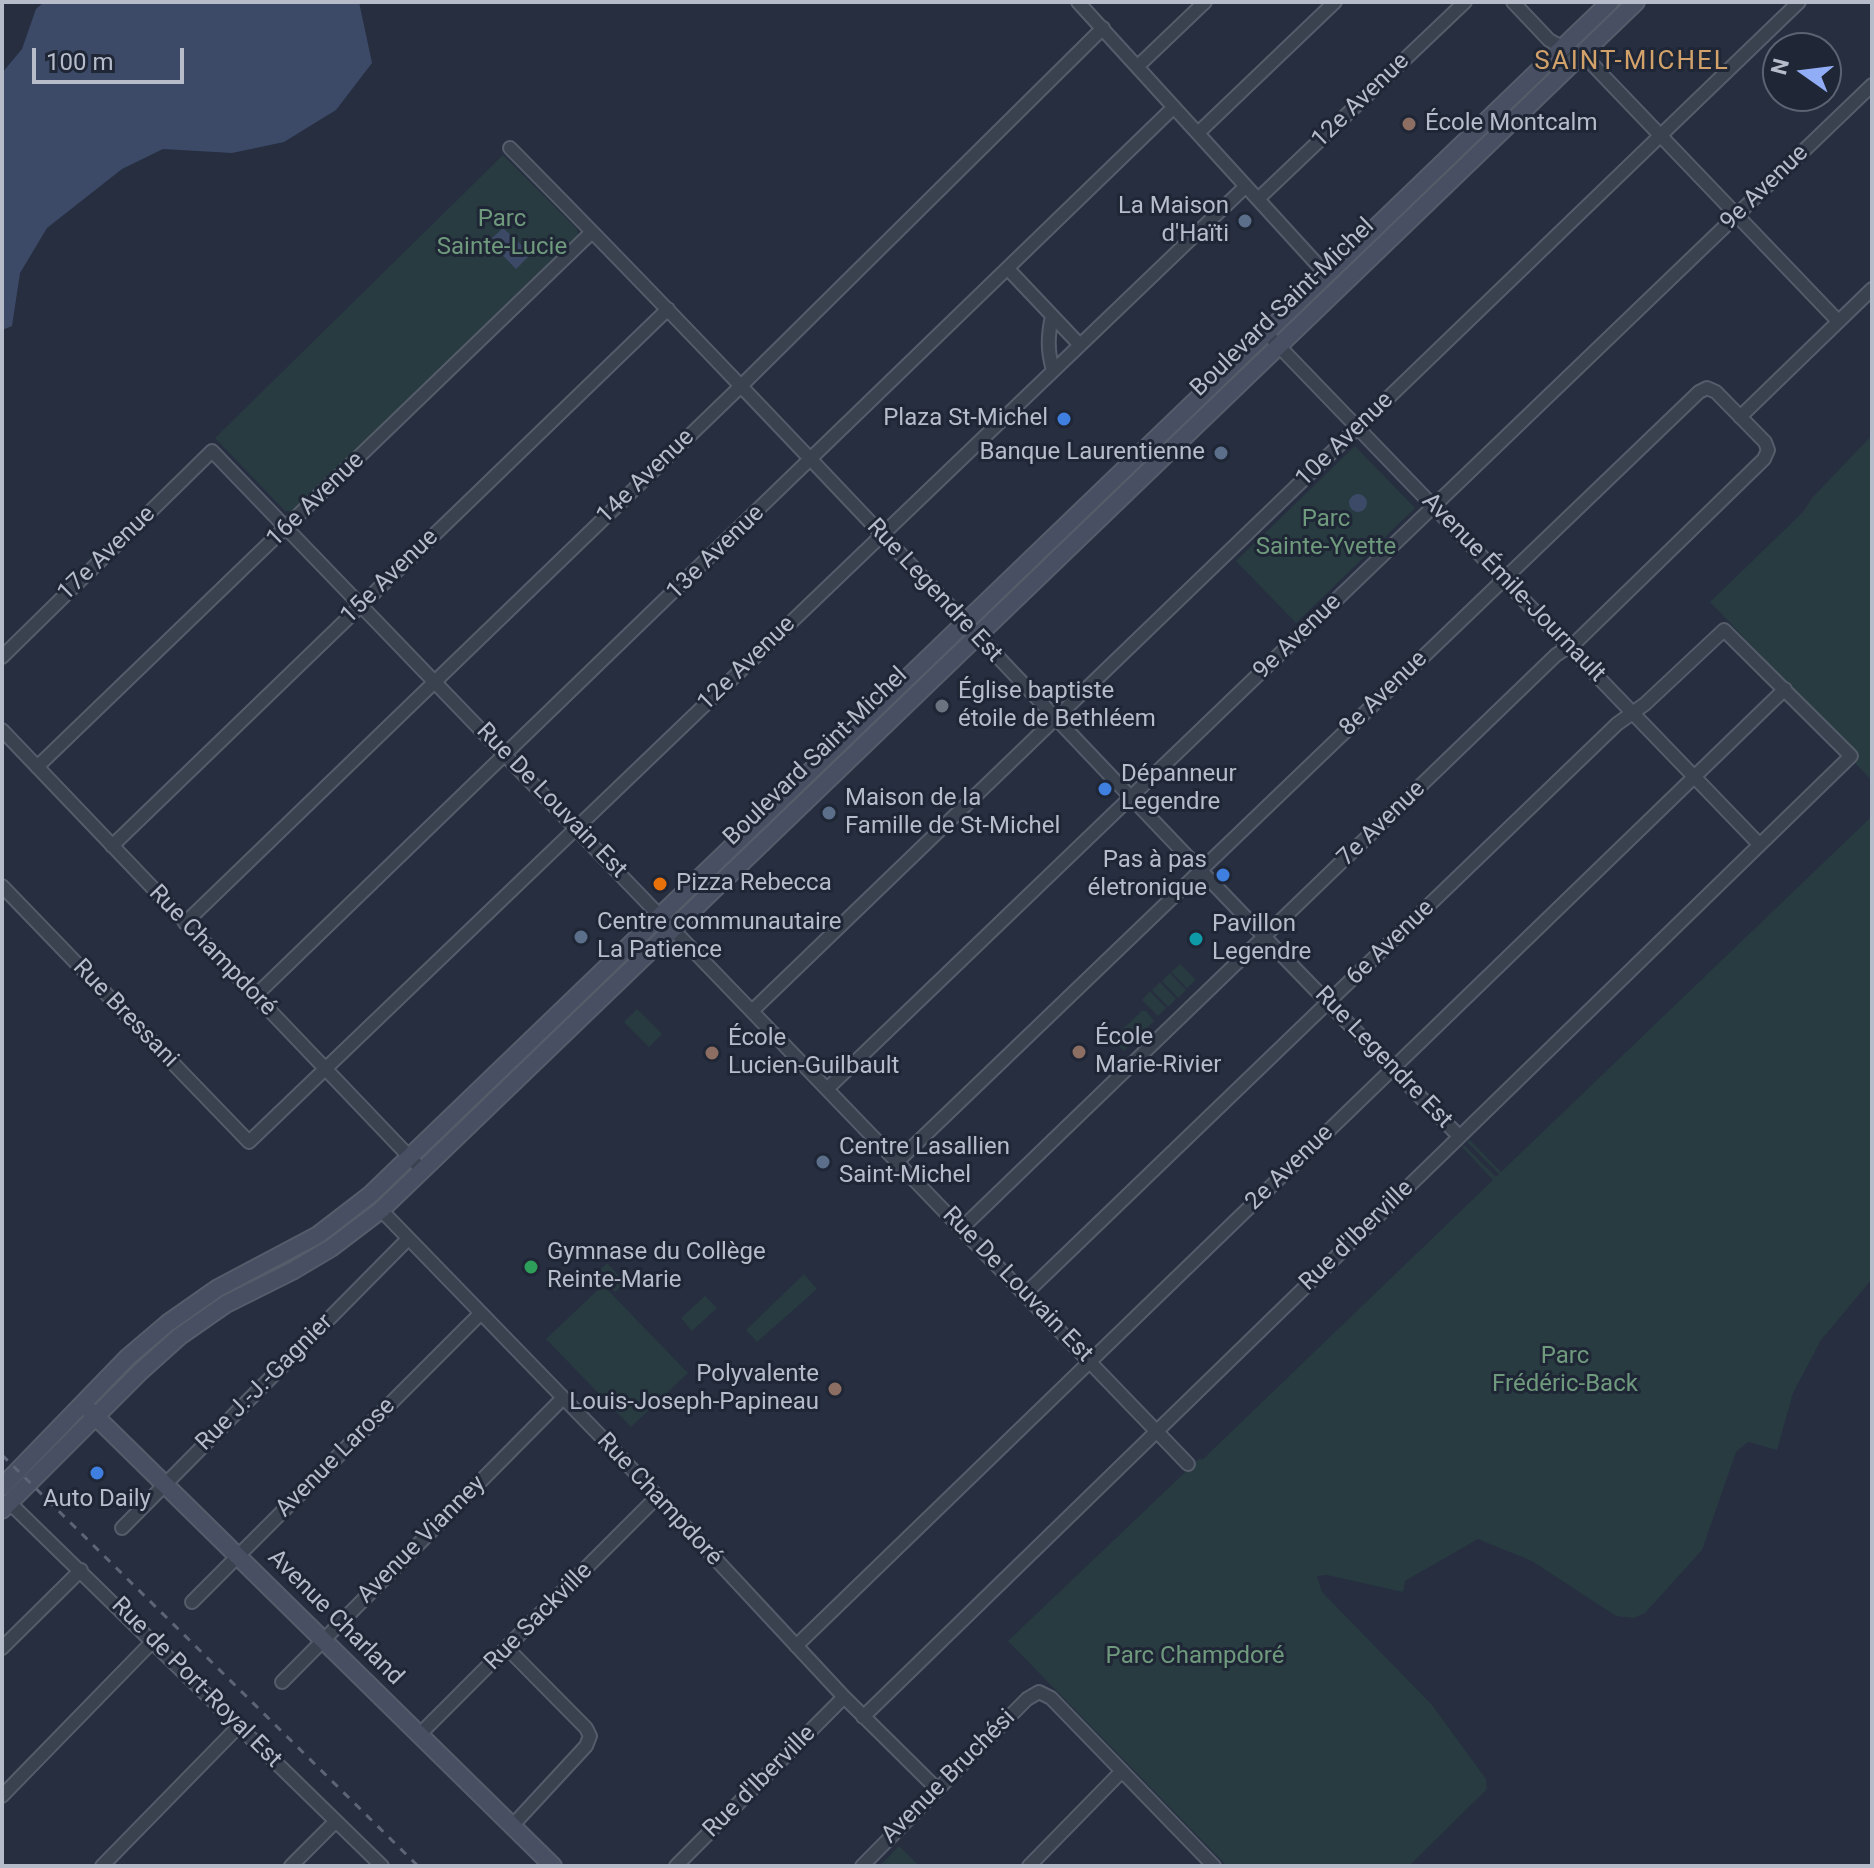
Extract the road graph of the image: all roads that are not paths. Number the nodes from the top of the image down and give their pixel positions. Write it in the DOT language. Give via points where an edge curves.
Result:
graph roads {
  1 [pos="1078,2"];
  2 [pos="1205,2"];
  3 [pos="1335,2"];
  4 [pos="1465,2"];
  5 [pos="1513,2"];
  6 [pos="1610,2"];
  7 [pos="1636,2"];
  8 [pos="1799,2"];
  9 [pos="1103,28"];
  10 [pos="1562,47"];
  11 [pos="1578,57"];
  12 [pos="1138,66"];
  13 [pos="1872,85"];
  14 [pos="1174,107"];
  15 [pos="1198,133"];
  16 [pos="1661,136"];
  17 [pos="510,148"];
  18 [pos="1246,186"];
  19 [pos="1258,199"];
  20 [pos="1737,216"];
  21 [pos="592,232"];
  22 [pos="1008,269"];
  23 [pos="1326,274"];
  24 [pos="1872,289"];
  25 [pos="668,309"];
  26 [pos="1052,316"];
  27 [pos="1838,321"];
  28 [pos="1266,333"];
  29 [pos="1079,344"];
  30 [pos="1279,346"];
  31 [pos="1053,370"];
  32 [pos="741,386"];
  33 [pos="1740,417"];
  34 [pos="1358,428"];
  35 [pos="212,451"];
  36 [pos="811,461"];
  37 [pos="1433,506"];
  38 [pos="288,527"];
  39 [pos="882,535"];
  40 [pos="1504,578"];
  41 [pos="361,604"];
  42 [pos="965,622"];
  43 [pos="977,635"];
  44 [pos="1569,646"];
  45 [pos="2,657"];
  46 [pos="434,680"];
  47 [pos="1785,689"];
  48 [pos="1633,713"];
  49 [pos="1056,719"];
  50 [pos="2,730"];
  51 [pos="506,754"];
  52 [pos="37,767"];
  53 [pos="1694,776"];
  54 [pos="1130,797"];
  55 [pos="577,828"];
  56 [pos="1759,844"];
  57 [pos="112,846"];
  58 [pos="1201,871"];
  59 [pos="2,886"];
  60 [pos="661,915"];
  61 [pos="185,923"];
  62 [pos="673,928"];
  63 [pos="1266,938"];
  64 [pos="255,996"];
  65 [pos="1329,1004"];
  66 [pos="752,1011"];
  67 [pos="1392,1069"];
  68 [pos="325,1071"];
  69 [pos="827,1089"];
  70 [pos="1459,1136"];
  71 [pos="249,1142"];
  72 [pos="410,1158"];
  73 [pos="898,1161"];
  74 [pos="422,1170"];
  75 [pos="381,1210"];
  76 [pos="962,1228"];
  77 [pos="408,1239"];
  78 [pos="1026,1293"];
  79 [pos="481,1313"];
  80 [pos="1090,1362"];
  81 [pos="563,1398"];
  82 [pos="89,1410"];
  83 [pos="1156,1431"];
  84 [pos="1188,1464"];
  85 [pos="165,1484"];
  86 [pos="2,1487"];
  87 [pos="657,1497"];
  88 [pos="4,1505"];
  89 [pos="122,1528"];
  90 [pos="238,1556"];
  91 [pos="81,1570"];
  92 [pos="192,1602"];
  93 [pos="153,1641"];
  94 [pos="323,1641"];
  95 [pos="796,1646"];
  96 [pos="2,1648"];
  97 [pos="508,1649"];
  98 [pos="282,1682"];
  99 [pos="844,1697"];
  100 [pos="863,1717"];
  101 [pos="239,1726"];
  102 [pos="419,1735"];
  103 [pos="1122,1771"];
  104 [pos="938,1790"];
  105 [pos="2,1796"];
  106 [pos="336,1821"];
  107 [pos="512,1826"];
  108 [pos="1205,1863"];
  109 [pos="102,1866"];
  110 [pos="291,1866"];
  111 [pos="382,1866"];
  112 [pos="553,1866"];
  113 [pos="676,1866"];
  114 [pos="862,1866"];
  115 [pos="1029,1866"];
  1 -- 9 [label="street"];
  2 -- 12 [label="street"];
  3 -- 15 [label="street"];
  4 -- 19 [label="street, 12e Avenue"];
  5 -- 10 [label="street"];
  6 -- 10 [label="main road, Boulevard Saint-Michel"];
  7 -- 11 [label="main road, Boulevard Saint-Michel"];
  8 -- 16 [label="street, 10e Avenue"];
  9 -- 12 [label="street"];
  9 -- 32 [label="street, 14e Avenue"];
  10 -- 11 [label="street"];
  10 -- 23 [label="main road, Boulevard Saint-Michel"];
  11 -- 16 [label="street" via="1592,64"];
  11 -- 30 [label="main road, Boulevard Saint-Michel"];
  12 -- 14 [label="street"];
  13 -- 20 [label="street, 9e Avenue"];
  14 -- 15 [label="street"];
  14 -- 22 [label="street, 13e Avenue"];
  15 -- 18 [label="street"];
  16 -- 20 [label="street"];
  16 -- 34 [label="street, 10e Avenue"];
  17 -- 21 [label="street, Rue Legendre Est"];
  18 -- 19 [label="street"];
  18 -- 29 [label="street, 12e Avenue"];
  19 -- 23 [label="street"];
  20 -- 27 [label="street"];
  20 -- 37 [label="street, 9e Avenue"];
  21 -- 25 [label="street, Rue Legendre Est"];
  21 -- 38 [label="street, 16e Avenue"];
  22 -- 26 [label="street"];
  22 -- 36 [label="street, 13e Avenue"];
  23 -- 28 [label="main road, Boulevard Saint-Michel"];
  24 -- 27 [label="street"];
  25 -- 32 [label="street, Rue Legendre Est"];
  25 -- 41 [label="street, 15e Avenue"];
  26 -- 29 [label="street"];
  26 -- 31 [label="street" via="1048,354"];
  27 -- 33 [label="street"];
  28 -- 30 [label="street, Avenue Émile-Journault"];
  28 -- 42 [label="main road, Boulevard Saint-Michel"];
  29 -- 31 [label="street, 12e Avenue"];
  30 -- 34 [label="street, Avenue Émile-Journault"];
  30 -- 43 [label="main road, Boulevard Saint-Michel"];
  31 -- 39 [label="street, 12e Avenue"];
  32 -- 36 [label="street, Rue Legendre Est"];
  32 -- 46 [label="street, 14e Avenue"];
  33 -- 40 [label="street, 8e Avenue" via="1716,392 1703,390"];
  33 -- 44 [label="street, 7e Avenue" via="1765,442 1764,459"];
  34 -- 37 [label="street, Avenue Émile-Journault"];
  34 -- 49 [label="street, 10e Avenue"];
  35 -- 38 [label="street, Rue De Louvain Est"];
  35 -- 45 [label="street, 17e Avenue"];
  36 -- 39 [label="street, Rue Legendre Est"];
  36 -- 51 [label="street, 13e Avenue"];
  37 -- 40 [label="street, Avenue Émile-Journault"];
  37 -- 54 [label="street, 9e Avenue"];
  38 -- 41 [label="street, Rue De Louvain Est"];
  38 -- 52 [label="street, 16e Avenue"];
  39 -- 42 [label="street, Rue Legendre Est"];
  39 -- 55 [label="street, 12e Avenue"];
  40 -- 44 [label="street, Avenue Émile-Journault"];
  40 -- 58 [label="street, 8e Avenue"];
  41 -- 46 [label="street, Rue De Louvain Est"];
  41 -- 57 [label="street, 15e Avenue"];
  42 -- 43 [label="street, Rue Legendre Est"];
  42 -- 60 [label="main road, Boulevard Saint-Michel"];
  43 -- 49 [label="street, Rue Legendre Est"];
  43 -- 62 [label="main road, Boulevard Saint-Michel"];
  44 -- 48 [label="street, Avenue Émile-Journault"];
  44 -- 63 [label="street, 7e Avenue"];
  46 -- 51 [label="street, Rue De Louvain Est"];
  46 -- 61 [label="street, 14e Avenue"];
  47 -- 48 [label="street, 6e Avenue" via="1724,630"];
  47 -- 53 [label="street, 2e Avenue"];
  47 -- 56 [label="street, Rue d'Iberville" via="1851,756"];
  48 -- 53 [label="street, Avenue Émile-Journault"];
  48 -- 65 [label="street, 6e Avenue"];
  49 -- 54 [label="street, Rue Legendre Est"];
  49 -- 66 [label="street, 10e Avenue"];
  50 -- 52 [label="street, Rue Champdoré"];
  51 -- 55 [label="street, Rue De Louvain Est"];
  51 -- 64 [label="street, 13e Avenue"];
  52 -- 57 [label="street, Rue Champdoré"];
  53 -- 56 [label="street, Avenue Émile-Journault"];
  53 -- 67 [label="street, 2e Avenue"];
  54 -- 58 [label="street, Rue Legendre Est"];
  54 -- 69 [label="street, 9e Avenue"];
  55 -- 60 [label="street, Rue De Louvain Est"];
  55 -- 68 [label="street, 12e Avenue"];
  56 -- 70 [label="street, Rue d'Iberville"];
  57 -- 61 [label="street, Rue Champdoré"];
  58 -- 63 [label="street, Rue Legendre Est"];
  58 -- 73 [label="street, 8e Avenue"];
  59 -- 71 [label="street, Rue Bressani"];
  60 -- 62 [label="street, Rue De Louvain Est"];
  60 -- 72 [label="main road, Boulevard Saint-Michel"];
  61 -- 64 [label="street, Rue Champdoré"];
  62 -- 66 [label="street, Rue De Louvain Est"];
  62 -- 74 [label="main road, Boulevard Saint-Michel"];
  63 -- 65 [label="street, Rue Legendre Est"];
  63 -- 76 [label="street, 7e Avenue"];
  64 -- 68 [label="street, Rue Champdoré"];
  65 -- 67 [label="street, Rue Legendre Est"];
  65 -- 78 [label="street, 6e Avenue"];
  66 -- 69 [label="street, Rue De Louvain Est"];
  67 -- 70 [label="street, Rue Legendre Est"];
  67 -- 80 [label="street, 2e Avenue"];
  68 -- 71 [label="street, 12e Avenue"];
  68 -- 72 [label="street, Rue Champdoré"];
  69 -- 73 [label="street, Rue De Louvain Est"];
  70 -- 83 [label="street, Rue d'Iberville"];
  72 -- 74 [label="street, Rue Champdoré"];
  72 -- 82 [label="main road, Boulevard Saint-Michel" via="327,1229 175,1317 136,1350"];
  73 -- 76 [label="street, Rue De Louvain Est"];
  74 -- 75 [label="main road, Boulevard Saint-Michel"];
  75 -- 77 [label="street, Rue Champdoré"];
  75 -- 82 [label="main road, Boulevard Saint-Michel" via="311,1260 197,1323"];
  76 -- 78 [label="street, Rue De Louvain Est"];
  77 -- 79 [label="street, Rue Champdoré"];
  77 -- 85 [label="street, Rue J.-J.-Gagnier"];
  78 -- 80 [label="street, Rue De Louvain Est"];
  79 -- 81 [label="street, Rue Champdoré"];
  79 -- 90 [label="street, Avenue Larose"];
  80 -- 83 [label="street, Rue De Louvain Est"];
  80 -- 95 [label="street, 2e Avenue"];
  81 -- 87 [label="street, Rue Champdoré"];
  81 -- 94 [label="street, Avenue Vianney"];
  82 -- 85 [label="main road, Avenue Charland"];
  82 -- 86 [label="main road, Boulevard Saint-Michel"];
  82 -- 88 [label="main road, Boulevard Saint-Michel"];
  83 -- 84 [label="street, Rue De Louvain Est"];
  83 -- 100 [label="street, Rue d'Iberville"];
  85 -- 89 [label="street, Rue J.-J.-Gagnier"];
  85 -- 90 [label="main road, Avenue Charland"];
  87 -- 95 [label="street, Rue Champdoré"];
  87 -- 97 [label="street, Rue Sackville"];
  88 -- 91 [label="street, Rue de Port-Royal Est" via="16,1509"];
  90 -- 92 [label="street, Avenue Larose"];
  90 -- 94 [label="main road, Avenue Charland"];
  91 -- 93 [label="street, Rue de Port-Royal Est"];
  91 -- 96 [label="street"];
  93 -- 101 [label="street, Rue de Port-Royal Est"];
  93 -- 105 [label="street"];
  94 -- 98 [label="street, Avenue Vianney"];
  94 -- 102 [label="main road, Avenue Charland"];
  95 -- 99 [label="street, Rue Champdoré"];
  97 -- 102 [label="street, Rue Sackville"];
  97 -- 107 [label="street" via="590,1736"];
  99 -- 100 [label="street, Rue Champdoré"];
  99 -- 113 [label="street, Rue d'Iberville"];
  100 -- 104 [label="street, Rue Champdoré"];
  101 -- 106 [label="street, Rue de Port-Royal Est"];
  101 -- 109 [label="street"];
  102 -- 107 [label="main road, Avenue Charland"];
  103 -- 104 [label="street, Avenue Bruchési" via="1039,1692"];
  103 -- 108 [label="street"];
  103 -- 115 [label="street"];
  104 -- 114 [label="street, Avenue Bruchési"];
  106 -- 110 [label="street"];
  106 -- 111 [label="street, Rue de Port-Royal Est"];
  107 -- 112 [label="main road, Avenue Charland"];
}
